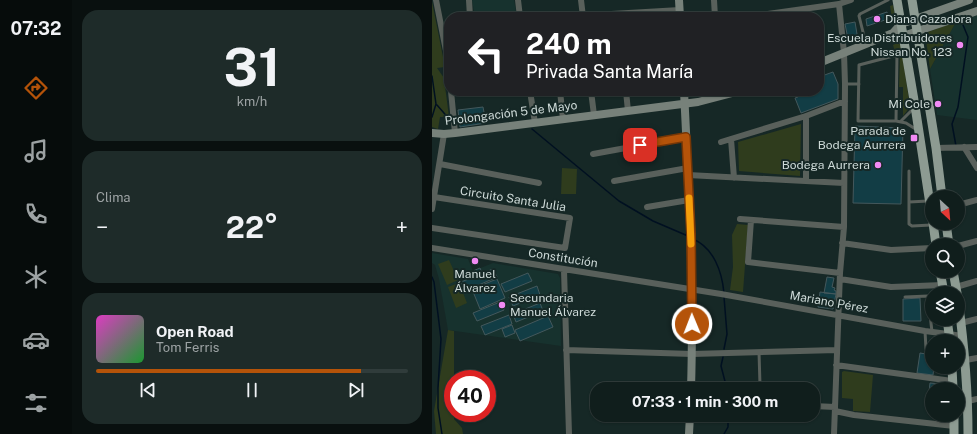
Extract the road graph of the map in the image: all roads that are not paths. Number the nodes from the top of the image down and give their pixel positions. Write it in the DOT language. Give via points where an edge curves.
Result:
graph roads {
  1 [pos="436,0"];
  2 [pos="468,0"];
  3 [pos="518,0"];
  4 [pos="582,0"];
  5 [pos="679,0"];
  6 [pos="714,0"];
  7 [pos="851,0"];
  8 [pos="888,0"];
  9 [pos="897,0"];
  10 [pos="912,0"];
  11 [pos="969,0"];
  12 [pos="839,4"];
  13 [pos="977,10"];
  14 [pos="469,12"];
  15 [pos="519,12"];
  16 [pos="583,12"];
  17 [pos="680,12"];
  18 [pos="715,12"];
  19 [pos="782,12"];
  20 [pos="915,19"];
  21 [pos="901,24"];
  22 [pos="444,27"];
  23 [pos="917,31"];
  24 [pos="893,33"];
  25 [pos="903,36"];
  26 [pos="866,44"];
  27 [pos="844,53"];
  28 [pos="824,61"];
  29 [pos="845,84"];
  30 [pos="859,84"];
  31 [pos="452,96"];
  32 [pos="531,96"];
  33 [pos="560,96"];
  34 [pos="592,96"];
  35 [pos="627,96"];
  36 [pos="684,96"];
  37 [pos="722,96"];
  38 [pos="845,101"];
  39 [pos="684,104"];
  40 [pos="915,106"];
  41 [pos="628,110"];
  42 [pos="594,115"];
  43 [pos="806,116"];
  44 [pos="564,119"];
  45 [pos="896,121"];
  46 [pos="901,121"];
  47 [pos="534,123"];
  48 [pos="918,131"];
  49 [pos="437,133"];
  50 [pos="456,133"];
  51 [pos="686,137"];
  52 [pos="731,139"];
  53 [pos="721,142"];
  54 [pos="977,147"];
  55 [pos="936,148"];
  56 [pos="964,148"];
  57 [pos="593,154"];
  58 [pos="440,164"];
  59 [pos="977,168"];
  60 [pos="909,171"];
  61 [pos="688,172"];
  62 [pos="734,178"];
  63 [pos="614,181"];
  64 [pos="806,181"];
  65 [pos="539,183"];
  66 [pos="844,183"];
  67 [pos="927,190"];
  68 [pos="941,190"];
  69 [pos="434,197"];
  70 [pos="689,200"];
  71 [pos="977,200"];
  72 [pos="925,201"];
  73 [pos="909,202"];
  74 [pos="965,203"];
  75 [pos="647,207"];
  76 [pos="432,209"];
  77 [pos="740,219"];
  78 [pos="751,220"];
  79 [pos="925,224"];
  80 [pos="844,227"];
  81 [pos="432,228"];
  82 [pos="977,241"];
  83 [pos="842,243"];
  84 [pos="965,244"];
  85 [pos="432,248"];
  86 [pos="925,248"];
  87 [pos="564,270"];
  88 [pos="840,276"];
  89 [pos="977,281"];
  90 [pos="965,286"];
  91 [pos="925,288"];
  92 [pos="691,290"];
  93 [pos="925,296"];
  94 [pos="905,297"];
  95 [pos="839,315"];
  96 [pos="977,320"];
  97 [pos="965,322"];
  98 [pos="932,326"];
  99 [pos="925,331"];
  100 [pos="932,332"];
  101 [pos="925,334"];
  102 [pos="938,334"];
  103 [pos="566,350"];
  104 [pos="837,350"];
  105 [pos="759,352"];
  106 [pos="965,352"];
  107 [pos="692,354"];
  108 [pos="977,358"];
  109 [pos="966,360"];
  110 [pos="836,365"];
  111 [pos="691,382"];
  112 [pos="760,382"];
  113 [pos="935,382"];
  114 [pos="973,400"];
  115 [pos="820,407"];
  116 [pos="835,409"];
  117 [pos="690,422"];
  118 [pos="954,430"];
  119 [pos="569,434"];
  120 [pos="689,434"];
  121 [pos="834,434"];
  122 [pos="968,434"];
  1 -- 22 [label="street"];
  2 -- 14 [label="street"];
  3 -- 15 [label="street"];
  4 -- 16 [label="street"];
  5 -- 17 [label="street"];
  6 -- 18 [label="street"];
  7 -- 12 [label="street"];
  8 -- 26 [label="lane" via="860,14"];
  9 -- 21 [label="main road"];
  10 -- 20 [label="main road"];
  11 -- 20 [label="street"];
  12 -- 19 [label="street"];
  12 -- 27 [label="street"];
  13 -- 23 [label="street"];
  20 -- 21 [label="street"];
  20 -- 23 [label="main road"];
  21 -- 24 [label="street"];
  21 -- 25 [label="main road"];
  23 -- 25 [label="street"];
  23 -- 55 [label="main road"];
  24 -- 25 [label="street"];
  24 -- 26 [label="street"];
  25 -- 40 [label="main road"];
  26 -- 27 [label="street"];
  27 -- 28 [label="street"];
  27 -- 29 [label="street"];
  29 -- 30 [label="lane"];
  29 -- 38 [label="street"];
  30 -- 45 [label="lane" via="858,121"];
  30 -- 45 [label="lane" via="859,65 897,55"];
  31 -- 50 [label="street"];
  32 -- 47 [label="street"];
  33 -- 44 [label="street"];
  34 -- 42 [label="street"];
  35 -- 41 [label="street"];
  36 -- 39 [label="street"];
  37 -- 39 [label="street, Prolongación 5 de Mayo"];
  38 -- 43 [label="street"];
  38 -- 66 [label="street"];
  39 -- 41 [label="street, Prolongación 5 de Mayo"];
  39 -- 51 [label="street"];
  40 -- 46 [label="lane"];
  40 -- 48 [label="main road"];
  41 -- 42 [label="street, Prolongación 5 de Mayo"];
  42 -- 44 [label="street, Prolongación 5 de Mayo"];
  43 -- 52 [label="street"];
  43 -- 64 [label="street"];
  44 -- 47 [label="street, Prolongación 5 de Mayo"];
  45 -- 46 [label="lane"];
  46 -- 48 [label="lane"];
  47 -- 50 [label="street, Prolongación 5 de Mayo"];
  48 -- 67 [label="main road"];
  49 -- 50 [label="street, Prolongación 5 de Mayo"];
  49 -- 58 [label="street"];
  51 -- 57 [label="street"];
  51 -- 61 [label="street"];
  52 -- 53 [label="street"];
  52 -- 62 [label="street"];
  54 -- 56 [label="street"];
  55 -- 56 [label="street"];
  55 -- 68 [label="main road"];
  56 -- 59 [label="street"];
  58 -- 65 [label="street"];
  58 -- 69 [label="street"];
  60 -- 73 [label="lane"];
  61 -- 62 [label="street"];
  61 -- 63 [label="street"];
  61 -- 70 [label="street"];
  62 -- 64 [label="street"];
  64 -- 66 [label="street"];
  66 -- 80 [label="street"];
  69 -- 76 [label="street"];
  69 -- 81 [label="street, Circuito Santa Julia" via="570,218 565,248"];
  70 -- 75 [label="street"];
  70 -- 92 [label="street"];
  71 -- 74 [label="street"];
  72 -- 73 [label="lane"];
  73 -- 79 [label="lane" via="909,224 912,226"];
  77 -- 78 [label="street"];
  78 -- 80 [label="street"];
  78 -- 88 [label="street" via="748,262"];
  80 -- 83 [label="street"];
  82 -- 84 [label="street"];
  83 -- 86 [label="street" via="891,250"];
  83 -- 88 [label="street"];
  85 -- 87 [label="street, Constitución"];
  87 -- 92 [label="street, Constitución"];
  87 -- 103 [label="street"];
  88 -- 91 [label="street" via="891,287"];
  88 -- 95 [label="street"];
  89 -- 90 [label="street"];
  92 -- 95 [label="street, Mariano Pérez"];
  92 -- 107 [label="street"];
  93 -- 94 [label="lane"];
  95 -- 99 [label="street, Mariano Pérez"];
  95 -- 104 [label="street"];
  96 -- 97 [label="street"];
  98 -- 100 [label="lane"];
  99 -- 100 [label="street, Mariano Pérez"];
  99 -- 101 [label="lane"];
  100 -- 102 [label="street, Mariano Pérez"];
  103 -- 107 [label="street"];
  103 -- 119 [label="street"];
  104 -- 105 [label="street"];
  104 -- 110 [label="street"];
  105 -- 107 [label="street"];
  105 -- 112 [label="lane"];
  106 -- 109 [label="main road"];
  107 -- 111 [label="street"];
  108 -- 109 [label="street"];
  109 -- 114 [label="main road"];
  110 -- 113 [label="street"];
  110 -- 116 [label="street"];
  114 -- 122 [label="main road"];
  115 -- 116 [label="street"];
  116 -- 118 [label="street" via="854,415"];
  116 -- 121 [label="street"];
  117 -- 120 [label="street"];
}
